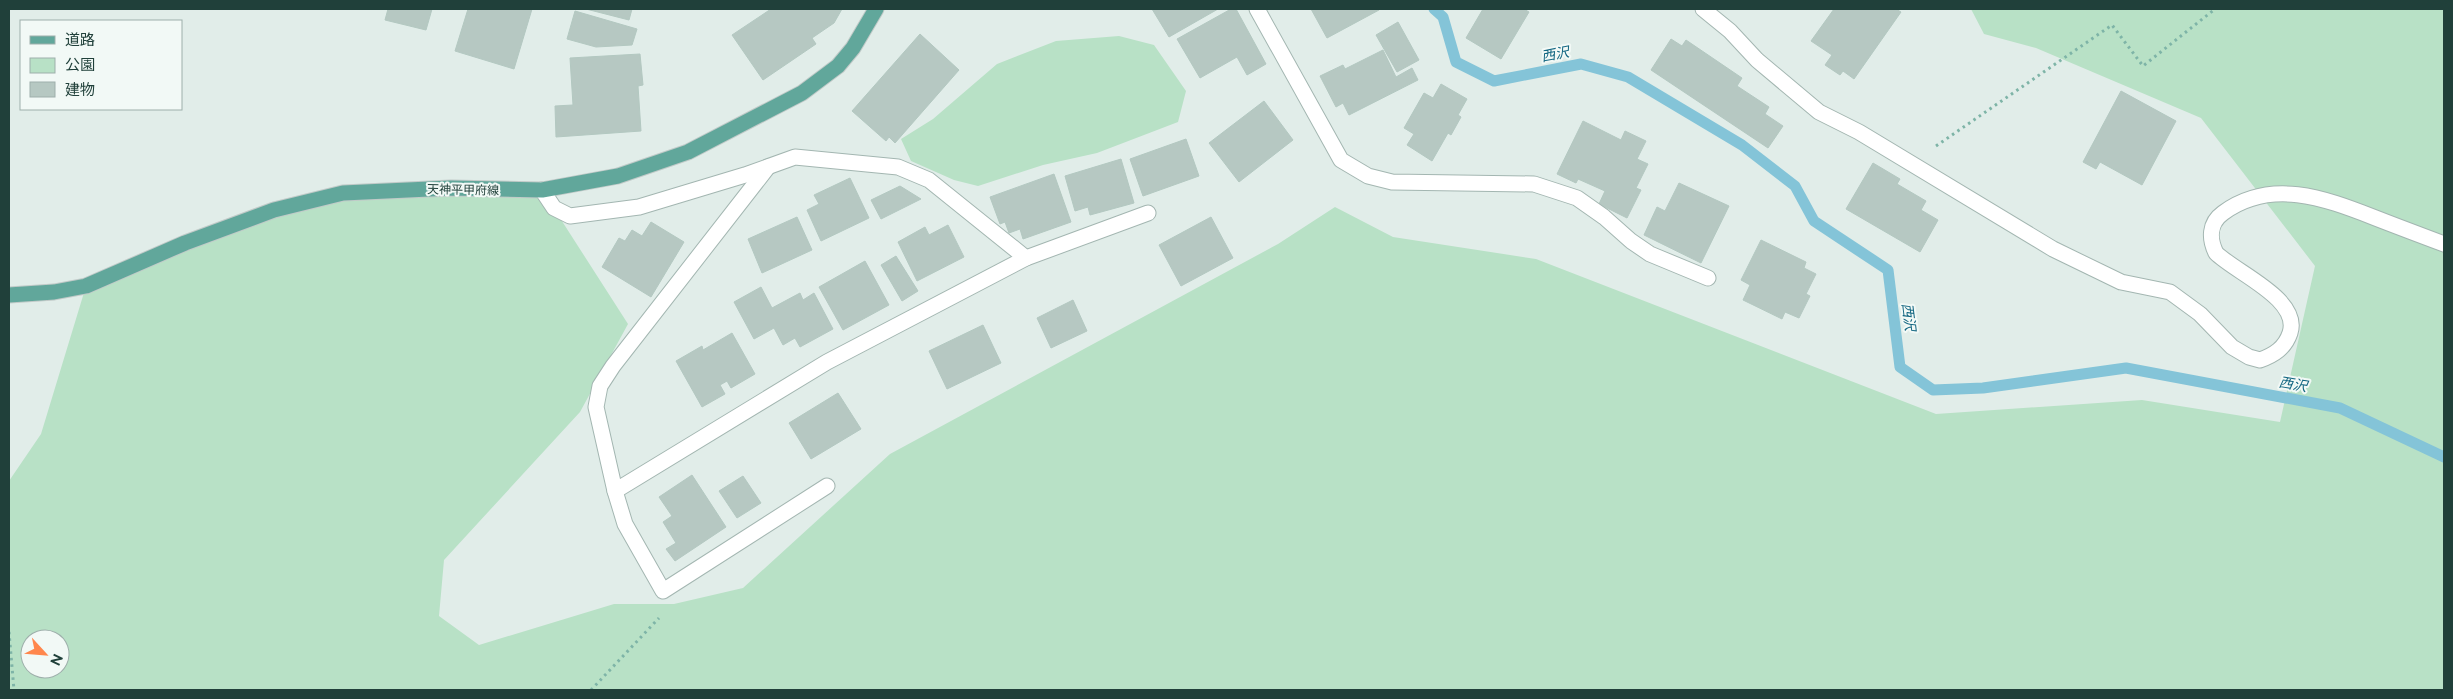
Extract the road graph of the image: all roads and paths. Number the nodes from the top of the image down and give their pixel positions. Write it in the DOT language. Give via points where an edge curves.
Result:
graph roads {
  1 [pos="876,9"];
  2 [pos="1257,9"];
  3 [pos="1703,9"];
  4 [pos="2215,9"];
  5 [pos="1910,163"];
  6 [pos="768,167"];
  7 [pos="542,190"];
  8 [pos="1148,212"];
  9 [pos="2444,244"];
  10 [pos="1026,258"];
  11 [pos="1708,278"];
  12 [pos="9,295"];
  13 [pos="827,486"];
  14 [pos="614,491"];
  15 [pos="663,590"];
  16 [pos="9,632"];
  17 [pos="14,690"];
  18 [pos="591,690"];
  1 -- 7 [label="main road, 天神平甲府線" via="838,66 802,93 688,152 618,176"];
  2 -- 11 [label="lane" via="1341,160 1368,176 1392,182 1534,184 1577,198 1650,254"];
  3 -- 5 [label="lane" via="1819,112"];
  4 -- 5 [label="path" via="2143,66 2112,25"];
  5 -- 9 [label="lane" via="2053,249 2121,282 2170,292 2200,314 2232,347 2260,360 2280,350 2288,340 2291,320 2278,298 2216,253 2212,246 2212,227 2224,212 2264,195 2290,193 2315,197"];
  6 -- 7 [label="lane" via="639,206 570,216 554,208"];
  6 -- 10 [label="lane" via="795,157 898,168 929,180"];
  6 -- 14 [label="lane" via="600,386 596,407"];
  7 -- 12 [label="main road, 天神平甲府線" via="451,188 343,193 274,210 185,243 86,286"];
  8 -- 10 [label="lane"];
  10 -- 14 [label="lane" via="827,362"];
  13 -- 15 [label="lane"];
  14 -- 15 [label="lane" via="625,524"];
  15 -- 18 [label="path" via="663,613"];
  16 -- 17 [label="path"];
}
